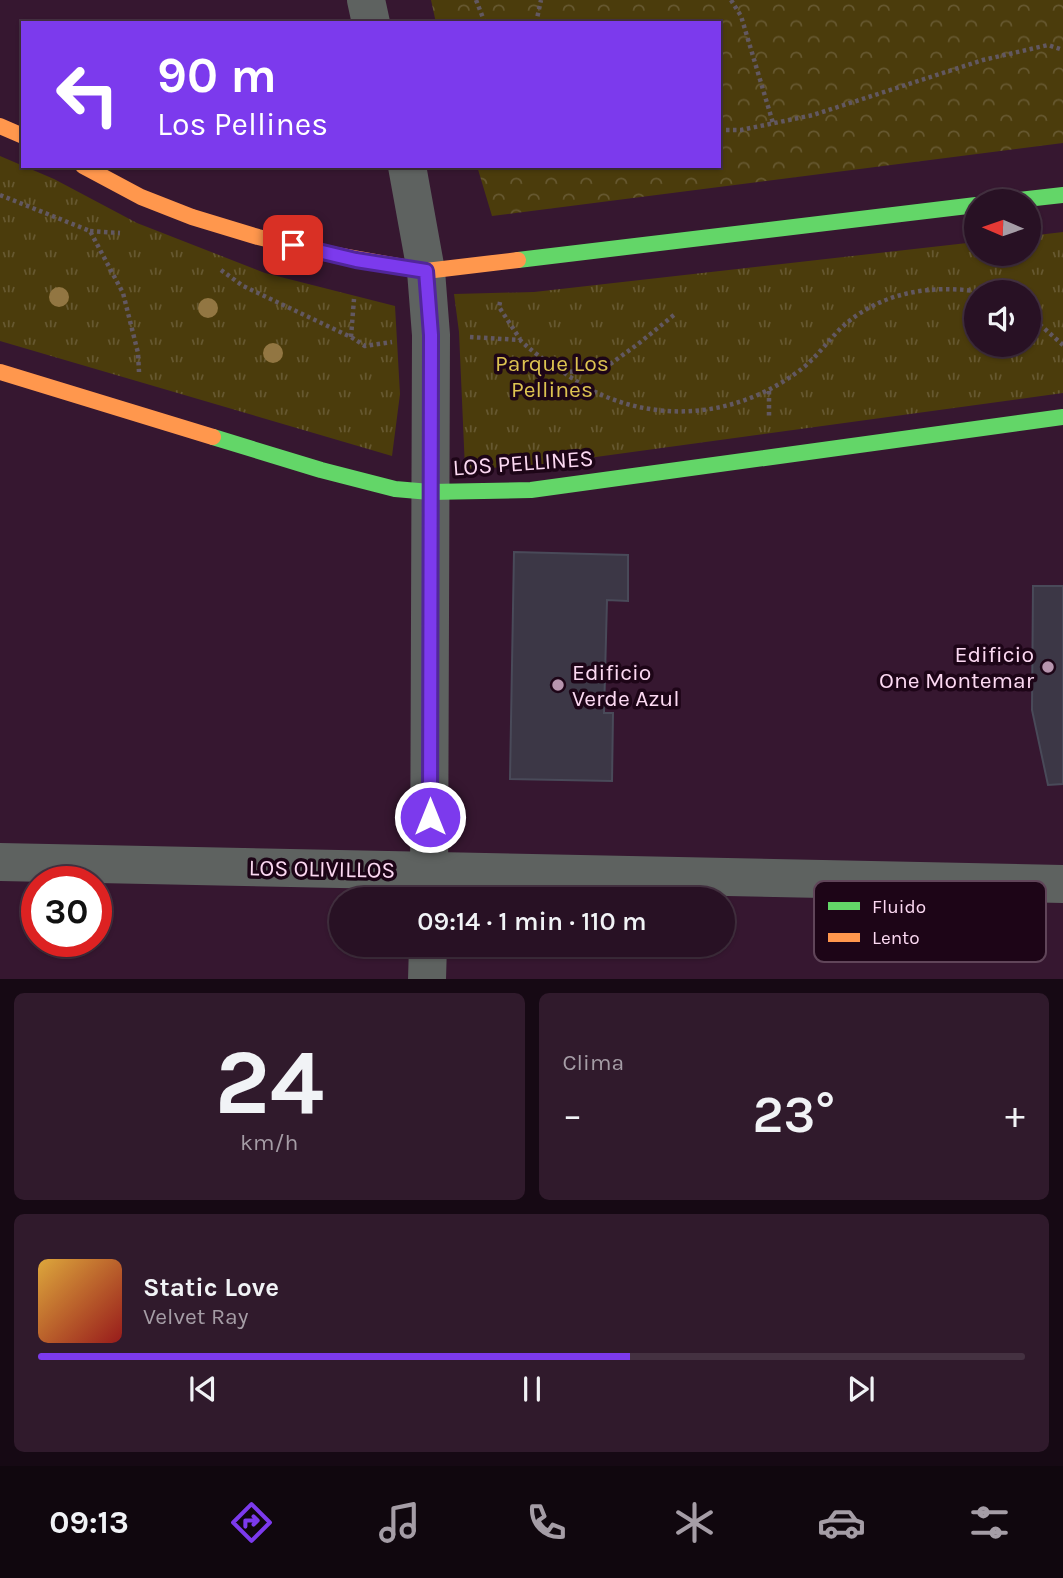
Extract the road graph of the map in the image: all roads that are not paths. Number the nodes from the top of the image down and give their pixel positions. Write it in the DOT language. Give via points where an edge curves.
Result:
graph roads {
  1 [pos="366,0"];
  2 [pos="371,21"];
  3 [pos="0,126"];
  4 [pos="21,135"];
  5 [pos="87,168"];
  6 [pos="407,168"];
  7 [pos="1063,195"];
  8 [pos="1041,197"];
  9 [pos="964,206"];
  10 [pos="426,271"];
  11 [pos="0,372"];
  12 [pos="1063,417"];
  13 [pos="430,492"];
  14 [pos="0,862"];
  15 [pos="814,885"];
  16 [pos="429,886"];
  17 [pos="428,957"];
  18 [pos="427,979"];
  1 -- 2 [label="street"];
  3 -- 4 [label="main road"];
  5 -- 10 [label="main road" via="158,205 223,227 356,260"];
  6 -- 10 [label="street"];
  7 -- 8 [label="main road"];
  9 -- 10 [label="main road"];
  10 -- 13 [label="street" via="431,335"];
  11 -- 13 [label="main road, LOS PELLINES" via="333,473 395,489"];
  12 -- 13 [label="main road, LOS PELLINES" via="531,490"];
  13 -- 16 [label="street"];
  14 -- 16 [label="street, LOS OLIVILLOS"];
  15 -- 16 [label="street, LOS OLIVILLOS"];
  17 -- 18 [label="street"];
}
